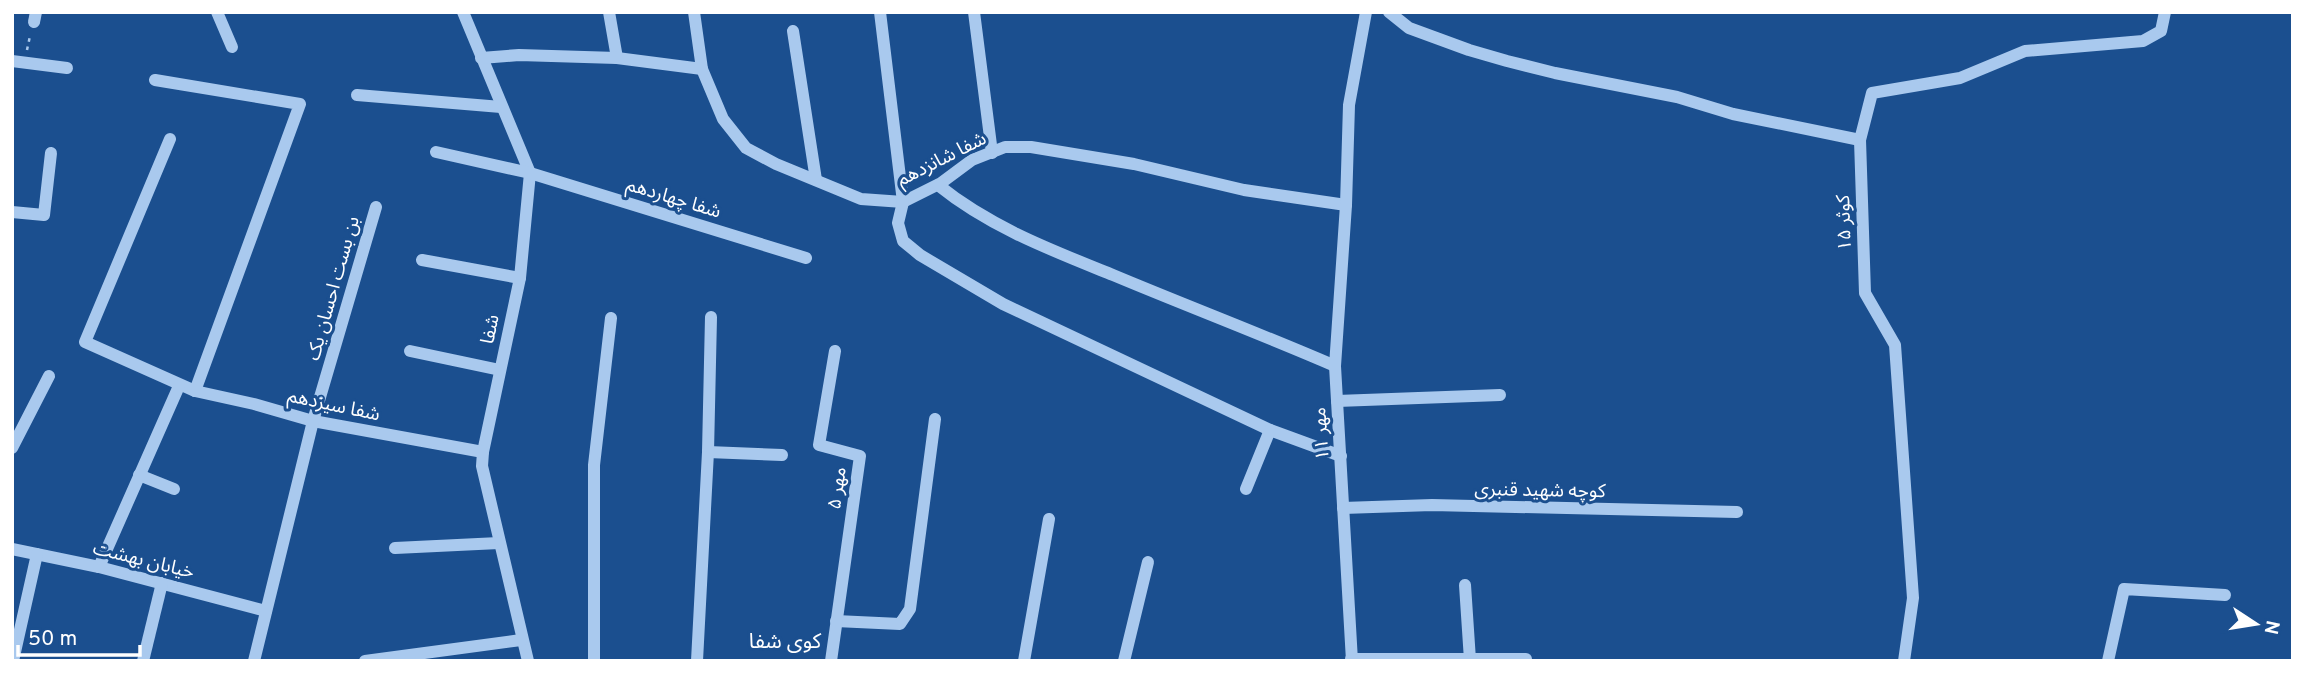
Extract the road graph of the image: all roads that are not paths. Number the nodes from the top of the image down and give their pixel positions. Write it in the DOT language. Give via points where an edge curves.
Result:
graph roads {
  1 [pos="217,12"];
  2 [pos="463,12"];
  3 [pos="609,12"];
  4 [pos="694,12"];
  5 [pos="880,12"];
  6 [pos="974,12"];
  7 [pos="1366,12"];
  8 [pos="1389,12"];
  9 [pos="2165,12"];
  10 [pos="793,31"];
  11 [pos="232,47"];
  12 [pos="481,58"];
  13 [pos="617,58"];
  14 [pos="18,62"];
  15 [pos="66,68"];
  16 [pos="702,69"];
  17 [pos="155,80"];
  18 [pos="357,95"];
  19 [pos="501,107"];
  20 [pos="170,139"];
  21 [pos="1860,140"];
  22 [pos="436,152"];
  23 [pos="51,153"];
  24 [pos="992,153"];
  25 [pos="530,173"];
  26 [pos="816,180"];
  27 [pos="938,185"];
  28 [pos="903,202"];
  29 [pos="1346,205"];
  30 [pos="376,208"];
  31 [pos="12,212"];
  32 [pos="806,258"];
  33 [pos="422,260"];
  34 [pos="520,278"];
  35 [pos="711,317"];
  36 [pos="611,318"];
  37 [pos="410,351"];
  38 [pos="835,351"];
  39 [pos="1335,366"];
  40 [pos="500,370"];
  41 [pos="49,376"];
  42 [pos="179,386"];
  43 [pos="195,391"];
  44 [pos="1500,395"];
  45 [pos="1337,401"];
  46 [pos="934,419"];
  47 [pos="313,421"];
  48 [pos="1270,430"];
  49 [pos="12,448"];
  50 [pos="482,452"];
  51 [pos="708,452"];
  52 [pos="782,455"];
  53 [pos="1341,456"];
  54 [pos="139,475"];
  55 [pos="174,489"];
  56 [pos="1245,489"];
  57 [pos="1343,508"];
  58 [pos="1737,512"];
  59 [pos="1049,519"];
  60 [pos="499,542"];
  61 [pos="395,548"];
  62 [pos="12,549"];
  63 [pos="37,554"];
  64 [pos="1148,562"];
  65 [pos="99,567"];
  66 [pos="162,583"];
  67 [pos="1465,585"];
  68 [pos="2225,595"];
  69 [pos="266,611"];
  70 [pos="836,621"];
  71 [pos="522,640"];
  72 [pos="1527,659"];
  73 [pos="1351,660"];
  74 [pos="1470,660"];
  75 [pos="13,661"];
  76 [pos="143,661"];
  77 [pos="254,661"];
  78 [pos="365,661"];
  79 [pos="528,661"];
  80 [pos="594,661"];
  81 [pos="697,661"];
  82 [pos="831,661"];
  83 [pos="1024,661"];
  84 [pos="1124,661"];
  85 [pos="1904,661"];
  86 [pos="2108,661"];
  1 -- 11 [label="street"];
  2 -- 12 [label="street, شفا"];
  3 -- 13 [label="street"];
  4 -- 16 [label="street, شفا شانزدهم"];
  5 -- 28 [label="street"];
  6 -- 24 [label="street"];
  7 -- 29 [label="street, مهر ۱۱" via="1349,105"];
  8 -- 21 [label="street" via="1423,34 1507,61"];
  9 -- 21 [label="street, کوثر ۱۵" via="2161,31 2143,41 2025,51 1961,78 1872,93"];
  10 -- 26 [label="street"];
  12 -- 13 [label="street"];
  12 -- 19 [label="street, شفا"];
  13 -- 16 [label="street"];
  14 -- 15 [label="street"];
  16 -- 26 [label="street, شفا شانزدهم" via="723,119 747,148"];
  17 -- 43 [label="street" via="300,104"];
  18 -- 19 [label="street"];
  19 -- 25 [label="street, شفا"];
  20 -- 42 [label="street, شفا سیزدهم" via="85,342"];
  21 -- 85 [label="street, کوثر ۱۵" via="1865,293 1895,345 1913,598"];
  22 -- 25 [label="street, شفا چهاردهم"];
  23 -- 31 [label="street" via="44,215"];
  24 -- 27 [label="street, شفا شانزدهم" via="972,160"];
  24 -- 29 [label="street, شفا شانزدهم" via="1005,147 1031,147 1134,164 1244,190"];
  25 -- 32 [label="street, شفا چهاردهم"];
  25 -- 34 [label="street, شفا"];
  26 -- 28 [label="street, شفا شانزدهم" via="861,199"];
  27 -- 28 [label="street, شفا شانزدهم"];
  27 -- 39 [label="street" via="1021,238"];
  28 -- 48 [label="street" via="900,233 920,255 1003,304"];
  29 -- 39 [label="street, مهر ۱۱"];
  30 -- 47 [label="street, بن بست احسان یک"];
  33 -- 34 [label="street"];
  34 -- 40 [label="street, شفا"];
  35 -- 51 [label="street"];
  36 -- 80 [label="street" via="594,465"];
  37 -- 40 [label="street"];
  38 -- 70 [label="street, مهر ۵" via="819,445 860,456"];
  39 -- 45 [label="street, مهر ۱۱"];
  40 -- 50 [label="street, شفا"];
  41 -- 49 [label="street"];
  42 -- 43 [label="street, شفا سیزدهم"];
  42 -- 54 [label="street"];
  43 -- 47 [label="street, شفا سیزدهم"];
  44 -- 45 [label="street"];
  45 -- 53 [label="street, مهر ۱۱"];
  46 -- 70 [label="street" via="910,609 900,624"];
  47 -- 50 [label="street, شفا سیزدهم"];
  47 -- 69 [label="street, بن بست احسان یک"];
  48 -- 53 [label="street"];
  48 -- 56 [label="street"];
  50 -- 60 [label="street, شفا"];
  51 -- 52 [label="street"];
  51 -- 81 [label="street"];
  53 -- 57 [label="street, مهر ۱۱"];
  54 -- 55 [label="street"];
  54 -- 65 [label="street"];
  57 -- 58 [label="street, کوچه شهید قنبری" via="1432,505"];
  57 -- 73 [label="street, مهر ۱۱"];
  59 -- 83 [label="street"];
  60 -- 61 [label="street"];
  60 -- 71 [label="street, شفا"];
  62 -- 63 [label="street, خیابان بهشت"];
  63 -- 65 [label="street, خیابان بهشت"];
  63 -- 75 [label="street"];
  64 -- 84 [label="street"];
  65 -- 66 [label="street, خیابان بهشت"];
  66 -- 69 [label="street, خیابان بهشت"];
  66 -- 76 [label="street"];
  67 -- 74 [label="street"];
  68 -- 86 [label="street" via="2124,589"];
  69 -- 77 [label="street, بن بست احسان یک"];
  70 -- 82 [label="street, مهر ۵"];
  71 -- 78 [label="street"];
  71 -- 79 [label="street, شفا"];
  72 -- 74 [label="street"];
  73 -- 74 [label="street"];
}
